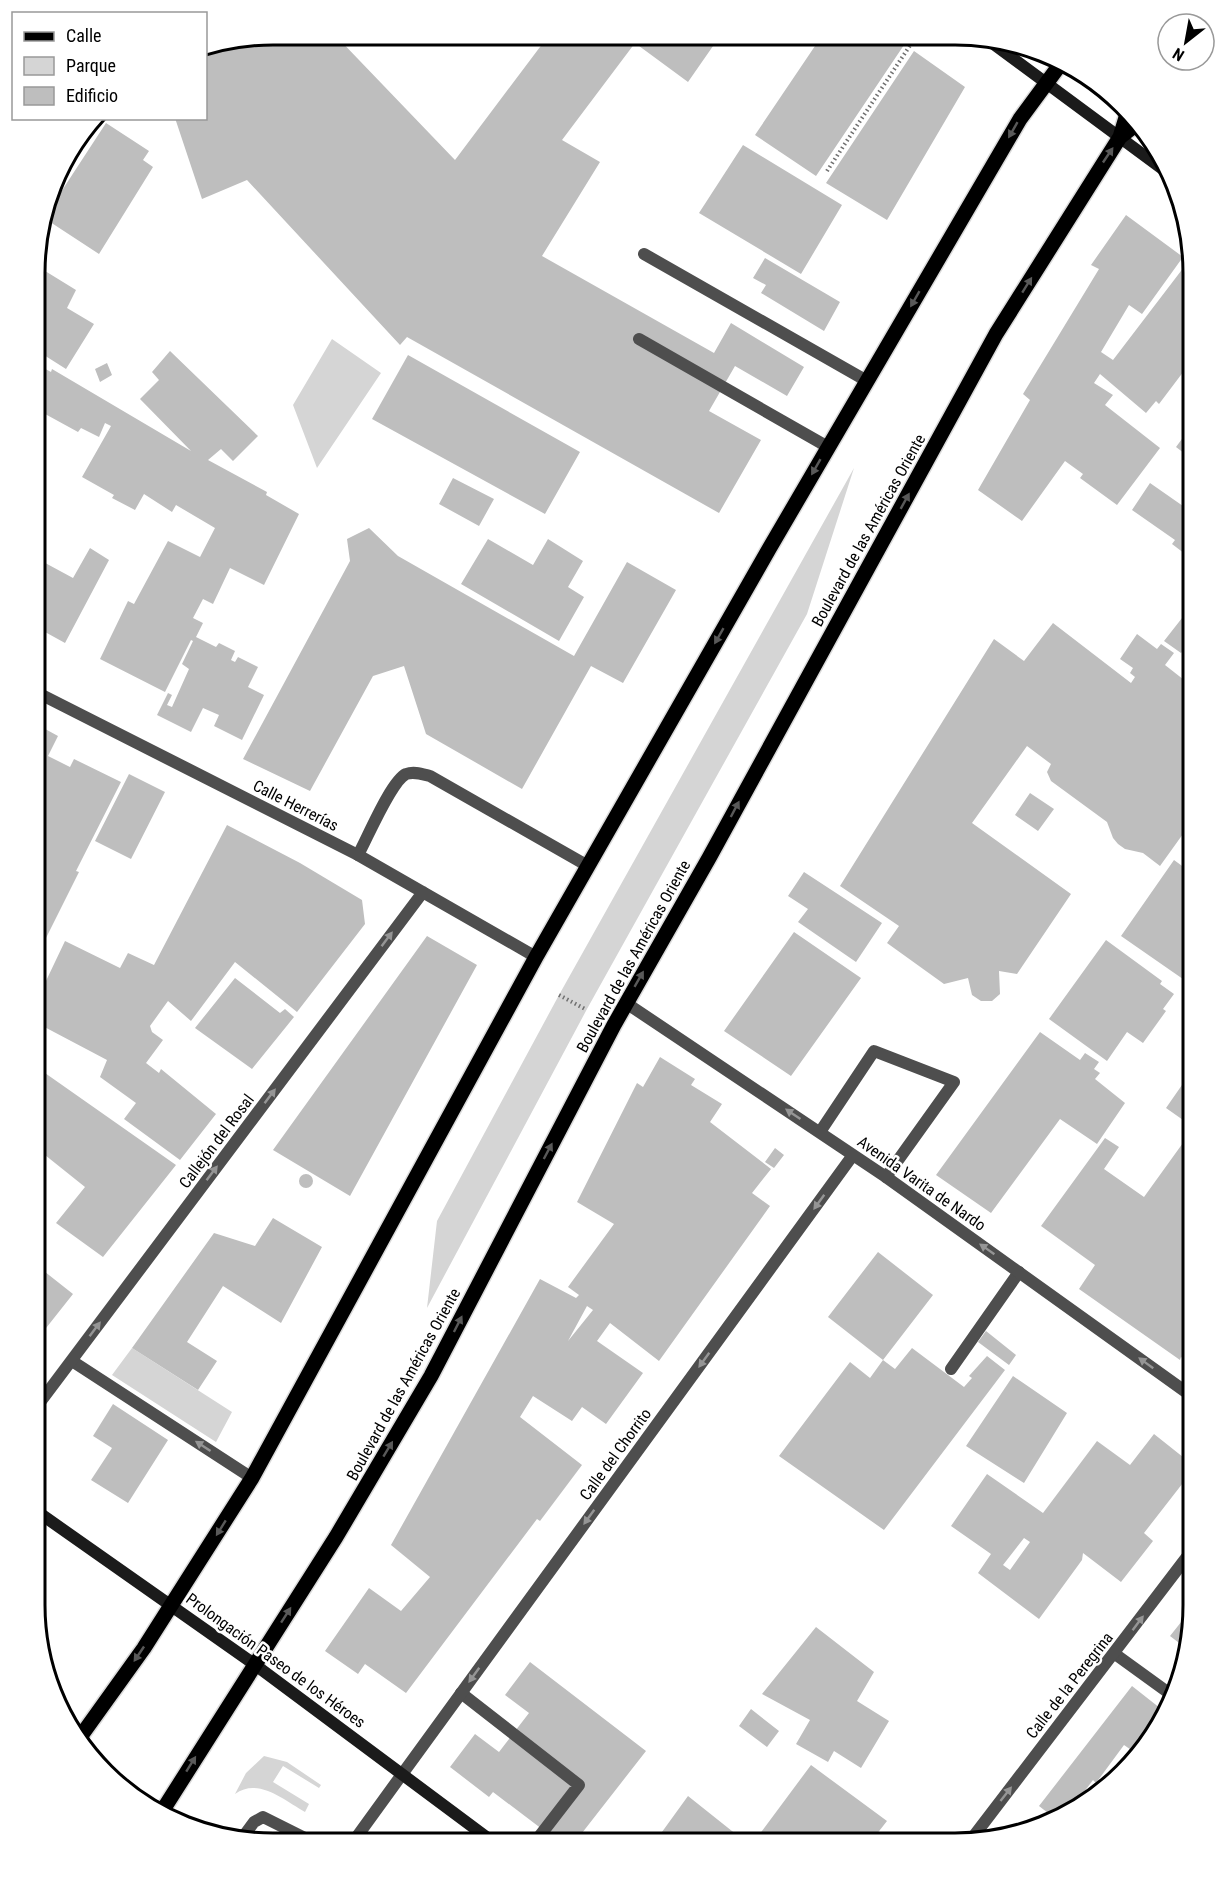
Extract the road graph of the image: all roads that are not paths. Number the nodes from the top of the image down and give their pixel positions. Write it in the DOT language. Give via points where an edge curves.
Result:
graph roads {
  1 [pos="1001,49"];
  2 [pos="1057,69"];
  3 [pos="1047,82"];
  4 [pos="1125,121"];
  5 [pos="1131,128"];
  6 [pos="1120,137"];
  7 [pos="1155,164"];
  8 [pos="644,254"];
  9 [pos="639,339"];
  10 [pos="867,381"];
  11 [pos="828,447"];
  12 [pos="45,697"];
  13 [pos="358,855"];
  14 [pos="588,866"];
  15 [pos="423,891"];
  16 [pos="536,957"];
  17 [pos="626,1003"];
  18 [pos="820,1132"];
  19 [pos="853,1155"];
  20 [pos="886,1177"];
  21 [pos="1019,1272"];
  22 [pos="72,1360"];
  23 [pos="951,1369"];
  24 [pos="1183,1390"];
  25 [pos="45,1396"];
  26 [pos="252,1478"];
  27 [pos="45,1517"];
  28 [pos="1183,1562"];
  29 [pos="172,1605"];
  30 [pos="1115,1654"];
  31 [pos="254,1664"];
  32 [pos="1166,1691"];
  33 [pos="461,1693"];
  34 [pos="83,1732"];
  35 [pos="403,1773"];
  36 [pos="165,1806"];
  37 [pos="247,1832"];
  38 [pos="977,1832"];
  39 [pos="295,1833"];
  40 [pos="360,1833"];
  41 [pos="481,1833"];
  42 [pos="542,1833"];
  1 -- 3 [label="street"];
  2 -- 3 [label="main road"];
  3 -- 6 [label="street"];
  3 -- 10 [label="main road, one-way" via="1020,119"];
  4 -- 6 [label="main road, Boulevard de las Américas Oriente"];
  5 -- 6 [label="main road"];
  6 -- 7 [label="street"];
  17 -- 6 [label="main road, Boulevard de las Américas Oriente, one-way" via="996,334"];
  8 -- 10 [label="street"];
  9 -- 11 [label="street"];
  10 -- 11 [label="main road"];
  11 -- 14 [label="main road, one-way"];
  12 -- 13 [label="street, Calle Herrerías"];
  13 -- 14 [label="street" via="395,786 405,774 415,772 429,776"];
  13 -- 15 [label="street, Calle Herrerías"];
  14 -- 16 [label="main road"];
  15 -- 16 [label="street, Calle Herrerías"];
  22 -- 15 [label="street, Callejón del Rosal, one-way"];
  16 -- 26 [label="main road"];
  18 -- 17 [label="street, Avenida Varita de Nardo, one-way"];
  31 -- 17 [label="main road, Boulevard de las Américas Oriente, one-way" via="336,1537 431,1376"];
  18 -- 19 [label="street, Avenida Varita de Nardo"];
  18 -- 20 [label="street" via="874,1051 954,1082"];
  19 -- 20 [label="street, Avenida Varita de Nardo"];
  19 -- 33 [label="street, Calle del Chorrito, one-way"];
  21 -- 20 [label="street, Avenida Varita de Nardo, one-way"];
  21 -- 23 [label="street"];
  24 -- 21 [label="street, Avenida Varita de Nardo, one-way"];
  22 -- 25 [label="street, Callejón del Rosal"];
  26 -- 22 [label="street, one-way"];
  26 -- 29 [label="main road, one-way"];
  27 -- 29 [label="street, Prolongación Paseo de los Héroes"];
  30 -- 28 [label="street, Calle de la Peregrina, one-way"];
  29 -- 31 [label="street, Prolongación Paseo de los Héroes"];
  29 -- 34 [label="main road, one-way"];
  30 -- 32 [label="street"];
  38 -- 30 [label="street, Calle de la Peregrina, one-way"];
  31 -- 35 [label="street, Prolongación Paseo de los Héroes"];
  36 -- 31 [label="main road, Boulevard de las Américas Oriente, one-way"];
  33 -- 35 [label="street, Calle del Chorrito"];
  33 -- 42 [label="street" via="579,1785"];
  35 -- 40 [label="street, Calle del Chorrito"];
  35 -- 41 [label="street, Prolongación Paseo de los Héroes"];
  37 -- 39 [label="street" via="263,1817"];
}
